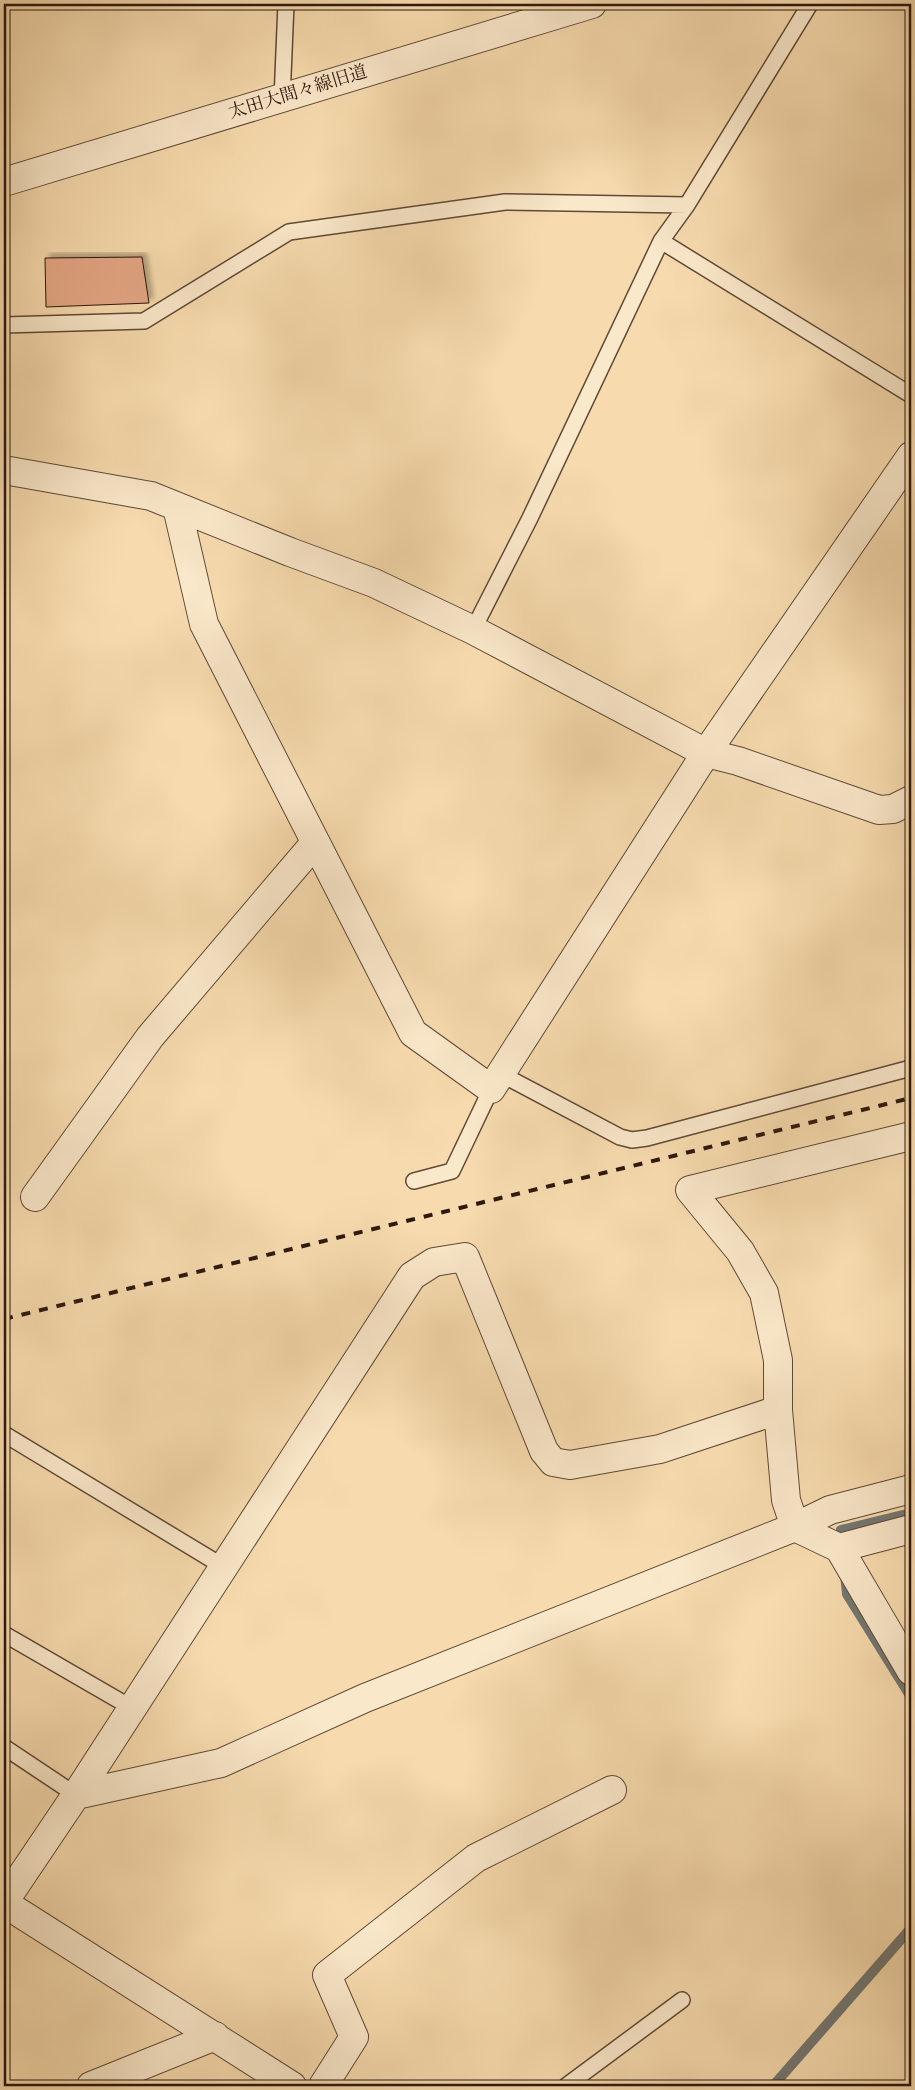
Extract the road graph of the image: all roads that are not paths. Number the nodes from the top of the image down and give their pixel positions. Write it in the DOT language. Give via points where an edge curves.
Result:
graph roads {
  1 [pos="286,4"];
  2 [pos="592,4"];
  3 [pos="810,4"];
  4 [pos="282,99"];
  5 [pos="4,182"];
  6 [pos="687,205"];
  7 [pos="661,241"];
  8 [pos="4,325"];
  9 [pos="911,395"];
  10 [pos="911,456"];
  11 [pos="4,470"];
  12 [pos="178,507"];
  13 [pos="473,630"];
  14 [pos="706,753"];
  15 [pos="911,800"];
  16 [pos="315,843"];
  17 [pos="911,1068"];
  18 [pos="496,1082"];
  19 [pos="911,1136"];
  20 [pos="414,1181"];
  21 [pos="35,1197"];
  22 [pos="778,1410"];
  23 [pos="4,1434"];
  24 [pos="911,1489"];
  25 [pos="795,1527"];
  26 [pos="911,1529"];
  27 [pos="839,1548"];
  28 [pos="224,1567"];
  29 [pos="4,1634"];
  30 [pos="911,1671"];
  31 [pos="132,1708"];
  32 [pos="4,1747"];
  33 [pos="612,1790"];
  34 [pos="76,1795"];
  35 [pos="4,1902"];
  36 [pos="682,2000"];
  37 [pos="215,2036"];
  38 [pos="91,2086"];
  39 [pos="292,2086"];
  40 [pos="323,2086"];
  41 [pos="566,2086"];
  1 -- 4 [label="lane"];
  2 -- 4 [label="street, 太田大間々線旧道"];
  3 -- 6 [label="lane"];
  4 -- 5 [label="street, 太田大間々線旧道"];
  6 -- 7 [label="lane"];
  6 -- 8 [label="lane" via="505,202 290,232 144,321"];
  7 -- 9 [label="lane"];
  7 -- 13 [label="lane" via="530,518"];
  10 -- 14 [label="street"];
  11 -- 12 [label="street" via="150,496"];
  12 -- 13 [label="street" via="374,583"];
  12 -- 16 [label="street" via="204,624"];
  13 -- 14 [label="street"];
  14 -- 15 [label="street" via="879,810 892,809"];
  14 -- 18 [label="street"];
  16 -- 18 [label="street" via="413,1033"];
  16 -- 21 [label="street" via="150,1037"];
  17 -- 18 [label="lane" via="632,1140"];
  18 -- 20 [label="lane" via="452,1171"];
  19 -- 22 [label="street" via="690,1190 740,1251 764,1293 778,1360"];
  22 -- 25 [label="street" via="786,1500"];
  22 -- 28 [label="street" via="660,1449 570,1465 553,1462 544,1451 465,1257 434,1262 412,1276"];
  23 -- 28 [label="lane"];
  24 -- 25 [label="street" via="830,1510"];
  25 -- 27 [label="street"];
  25 -- 34 [label="street" via="365,1698 221,1763"];
  26 -- 27 [label="street"];
  27 -- 30 [label="street"];
  28 -- 31 [label="street"];
  29 -- 31 [label="lane"];
  31 -- 34 [label="street"];
  32 -- 34 [label="lane"];
  33 -- 40 [label="street" via="476,1858 327,1975 354,2037"];
  34 -- 35 [label="street"];
  35 -- 37 [label="street"];
  36 -- 41 [label="lane"];
  37 -- 38 [label="street"];
  37 -- 39 [label="street"];
}
